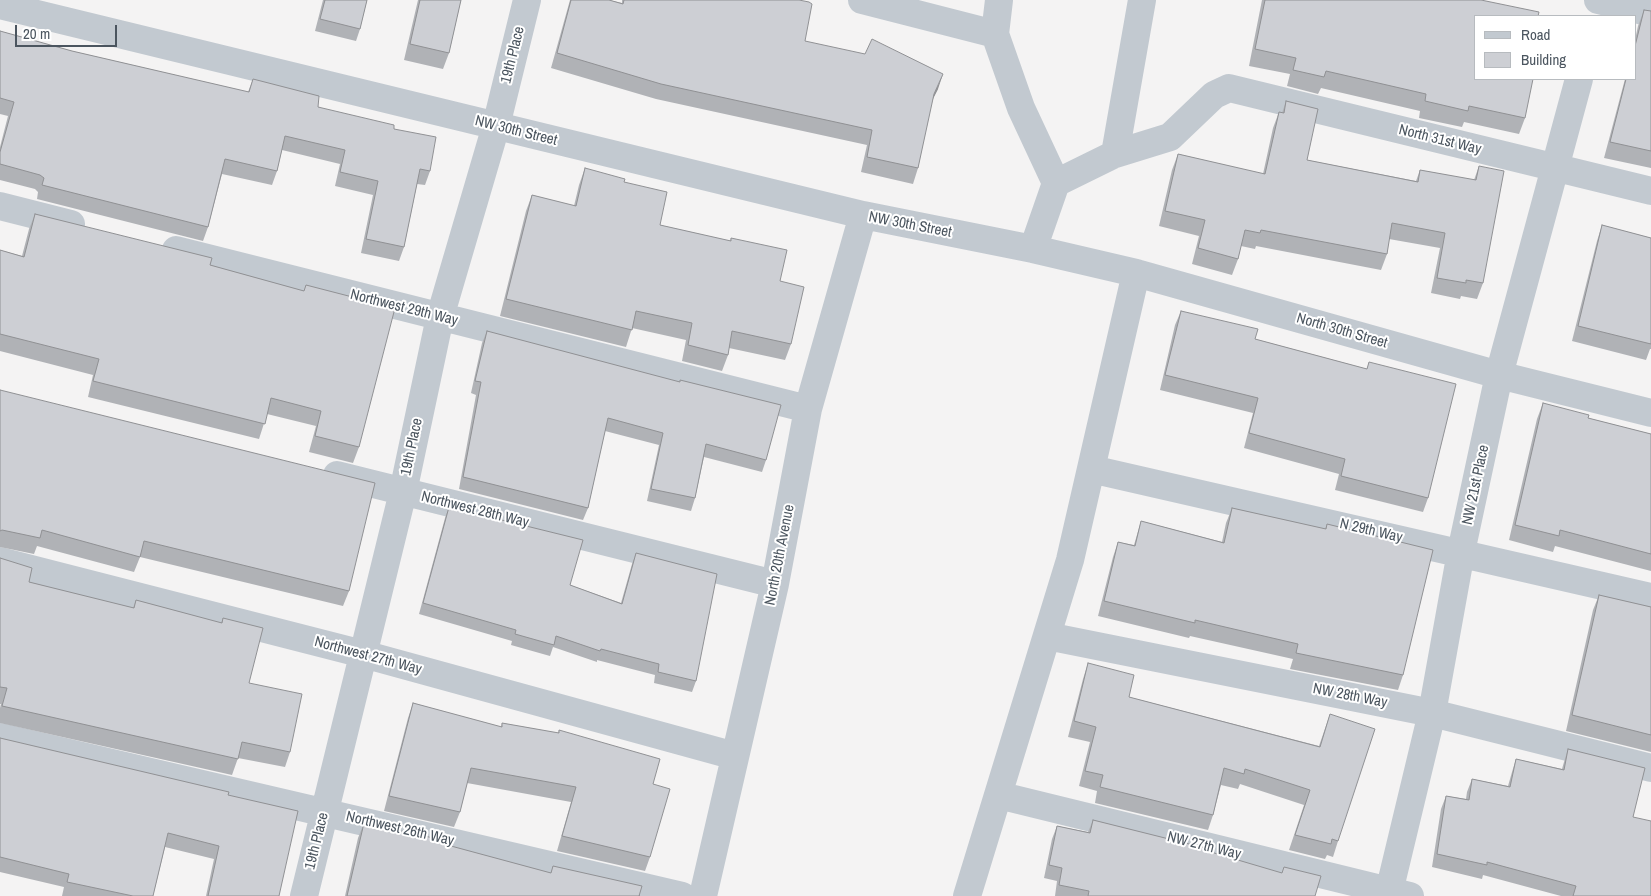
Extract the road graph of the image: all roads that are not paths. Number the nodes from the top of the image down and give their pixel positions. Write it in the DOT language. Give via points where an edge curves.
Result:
graph roads {
  1 [pos="527,0"];
  2 [pos="862,0"];
  3 [pos="999,0"];
  4 [pos="1142,0"];
  5 [pos="1599,0"];
  6 [pos="0,5"];
  7 [pos="1651,13"];
  8 [pos="1595,15"];
  9 [pos="996,34"];
  10 [pos="1579,80"];
  11 [pos="496,126"];
  12 [pos="1115,154"];
  13 [pos="1556,169"];
  14 [pos="1056,183"];
  15 [pos="1651,191"];
  16 [pos="0,206"];
  17 [pos="863,215"];
  18 [pos="96,230"];
  19 [pos="153,244"];
  20 [pos="1033,249"];
  21 [pos="1136,273"];
  22 [pos="440,316"];
  23 [pos="1499,375"];
  24 [pos="808,409"];
  25 [pos="1651,413"];
  26 [pos="1091,469"];
  27 [pos="317,470"];
  28 [pos="403,492"];
  29 [pos="1461,552"];
  30 [pos="0,561"];
  31 [pos="775,584"];
  32 [pos="1651,597"];
  33 [pos="1047,636"];
  34 [pos="363,654"];
  35 [pos="1432,713"];
  36 [pos="0,737"];
  37 [pos="735,756"];
  38 [pos="1651,768"];
  39 [pos="998,795"];
  40 [pos="325,811"];
  41 [pos="1396,894"];
  42 [pos="304,896"];
  43 [pos="682,896"];
  44 [pos="703,896"];
  45 [pos="967,896"];
  1 -- 11 [label="street, 19th Place"];
  2 -- 9 [label="street"];
  3 -- 9 [label="street"];
  4 -- 12 [label="street"];
  5 -- 7 [label="street"];
  5 -- 8 [label="street"];
  6 -- 11 [label="street, NW 30th Street"];
  9 -- 14 [label="street" via="1022,108"];
  10 -- 13 [label="street, NW 21st Place"];
  11 -- 17 [label="street, NW 30th Street"];
  11 -- 22 [label="street, 19th Place"];
  12 -- 13 [label="street, North 31st Way" via="1170,137 1214,94 1229,88"];
  12 -- 14 [label="street"];
  13 -- 15 [label="street, North 31st Way"];
  13 -- 23 [label="street, NW 21st Place"];
  14 -- 20 [label="street"];
  16 -- 18 [label="street"];
  17 -- 20 [label="street, NW 30th Street"];
  17 -- 24 [label="street, North 20th Avenue"];
  19 -- 22 [label="street, Northwest 29th Way"];
  20 -- 21 [label="street, North 30th Street"];
  21 -- 23 [label="street, North 30th Street"];
  21 -- 26 [label="street"];
  22 -- 24 [label="street, Northwest 29th Way"];
  22 -- 28 [label="street, 19th Place"];
  23 -- 25 [label="street, North 30th Street"];
  23 -- 29 [label="street, NW 21st Place"];
  24 -- 31 [label="street, North 20th Avenue"];
  26 -- 29 [label="street, N 29th Way"];
  26 -- 33 [label="street" via="1070,560"];
  27 -- 28 [label="street, Northwest 28th Way"];
  28 -- 31 [label="street, Northwest 28th Way"];
  28 -- 34 [label="street, 19th Place"];
  29 -- 32 [label="street, N 29th Way"];
  29 -- 35 [label="street, NW 21st Place"];
  30 -- 34 [label="street, Northwest 27th Way"];
  31 -- 37 [label="street, North 20th Avenue"];
  33 -- 35 [label="street, NW 28th Way"];
  33 -- 39 [label="street"];
  34 -- 37 [label="street, Northwest 27th Way"];
  34 -- 40 [label="street, 19th Place"];
  35 -- 38 [label="street, NW 28th Way"];
  35 -- 41 [label="street, NW 21st Place"];
  36 -- 40 [label="street, Northwest 26th Way"];
  37 -- 44 [label="street, North 20th Avenue"];
  39 -- 41 [label="street, NW 27th Way"];
  39 -- 45 [label="street"];
  40 -- 42 [label="street, 19th Place"];
  40 -- 43 [label="street, Northwest 26th Way"];
}
